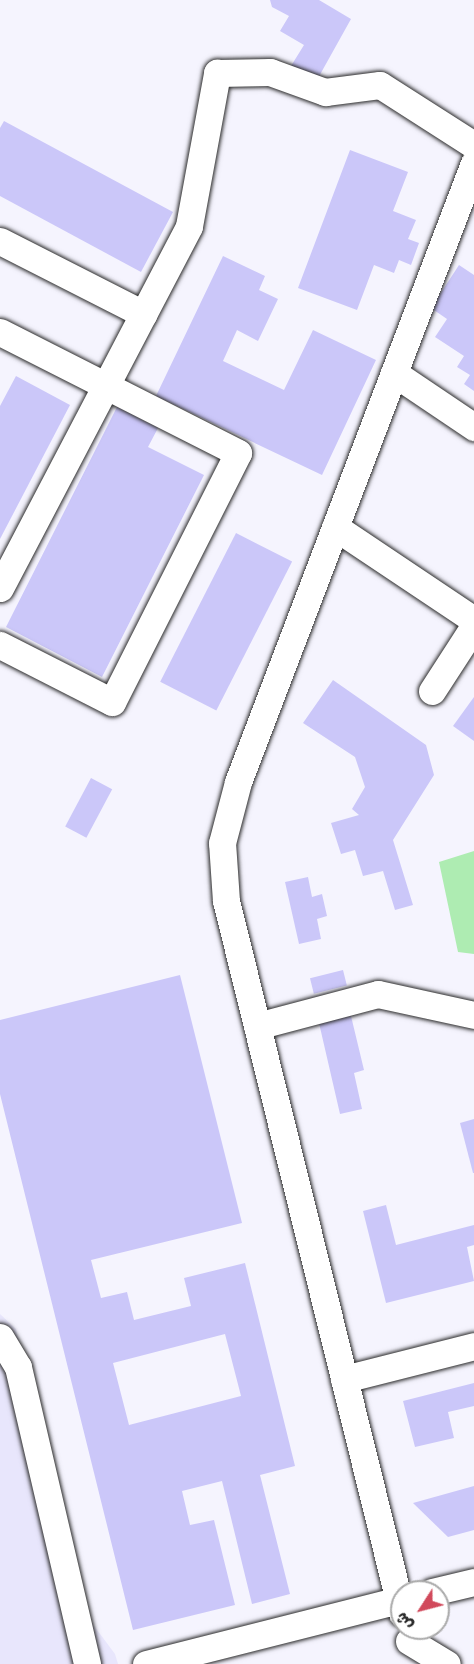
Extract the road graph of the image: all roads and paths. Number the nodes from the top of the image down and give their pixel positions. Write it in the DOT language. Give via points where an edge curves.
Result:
graph roads {
  1 [pos="474,145"];
  2 [pos="474,163"];
  3 [pos="0,241"];
  4 [pos="143,314"];
  5 [pos="0,332"];
  6 [pos="394,373"];
  7 [pos="105,386"];
  8 [pos="474,427"];
  9 [pos="335,527"];
  10 [pos="0,588"];
  11 [pos="474,620"];
  12 [pos="474,626"];
  13 [pos="0,645"];
  14 [pos="432,691"];
  15 [pos="474,1015"];
  16 [pos="257,1026"];
  17 [pos="0,1337"];
  18 [pos="474,1346"];
  19 [pos="344,1379"];
  20 [pos="395,1580"];
  21 [pos="474,1582"];
  22 [pos="450,1588"];
  23 [pos="390,1607"];
  24 [pos="410,1644"];
  25 [pos="87,1664"];
  26 [pos="146,1664"];
  27 [pos="447,1664"];
  1 -- 4 [label="lane" via="380,85 325,92 270,72 217,73 189,226"];
  2 -- 6 [label="lane"];
  3 -- 4 [label="lane"];
  4 -- 7 [label="lane"];
  5 -- 7 [label="lane"];
  6 -- 8 [label="lane"];
  6 -- 9 [label="lane"];
  7 -- 10 [label="lane"];
  7 -- 13 [label="lane" via="238,453 112,702"];
  9 -- 11 [label="lane"];
  9 -- 16 [label="lane" via="238,782 222,843 226,901"];
  12 -- 14 [label="lane"];
  15 -- 16 [label="lane" via="378,994"];
  16 -- 19 [label="lane"];
  17 -- 25 [label="lane" via="18,1368"];
  18 -- 19 [label="lane"];
  19 -- 20 [label="lane"];
  21 -- 22 [label="lane"];
  23 -- 26 [label="lane"];
  24 -- 27 [label="lane"];
}
